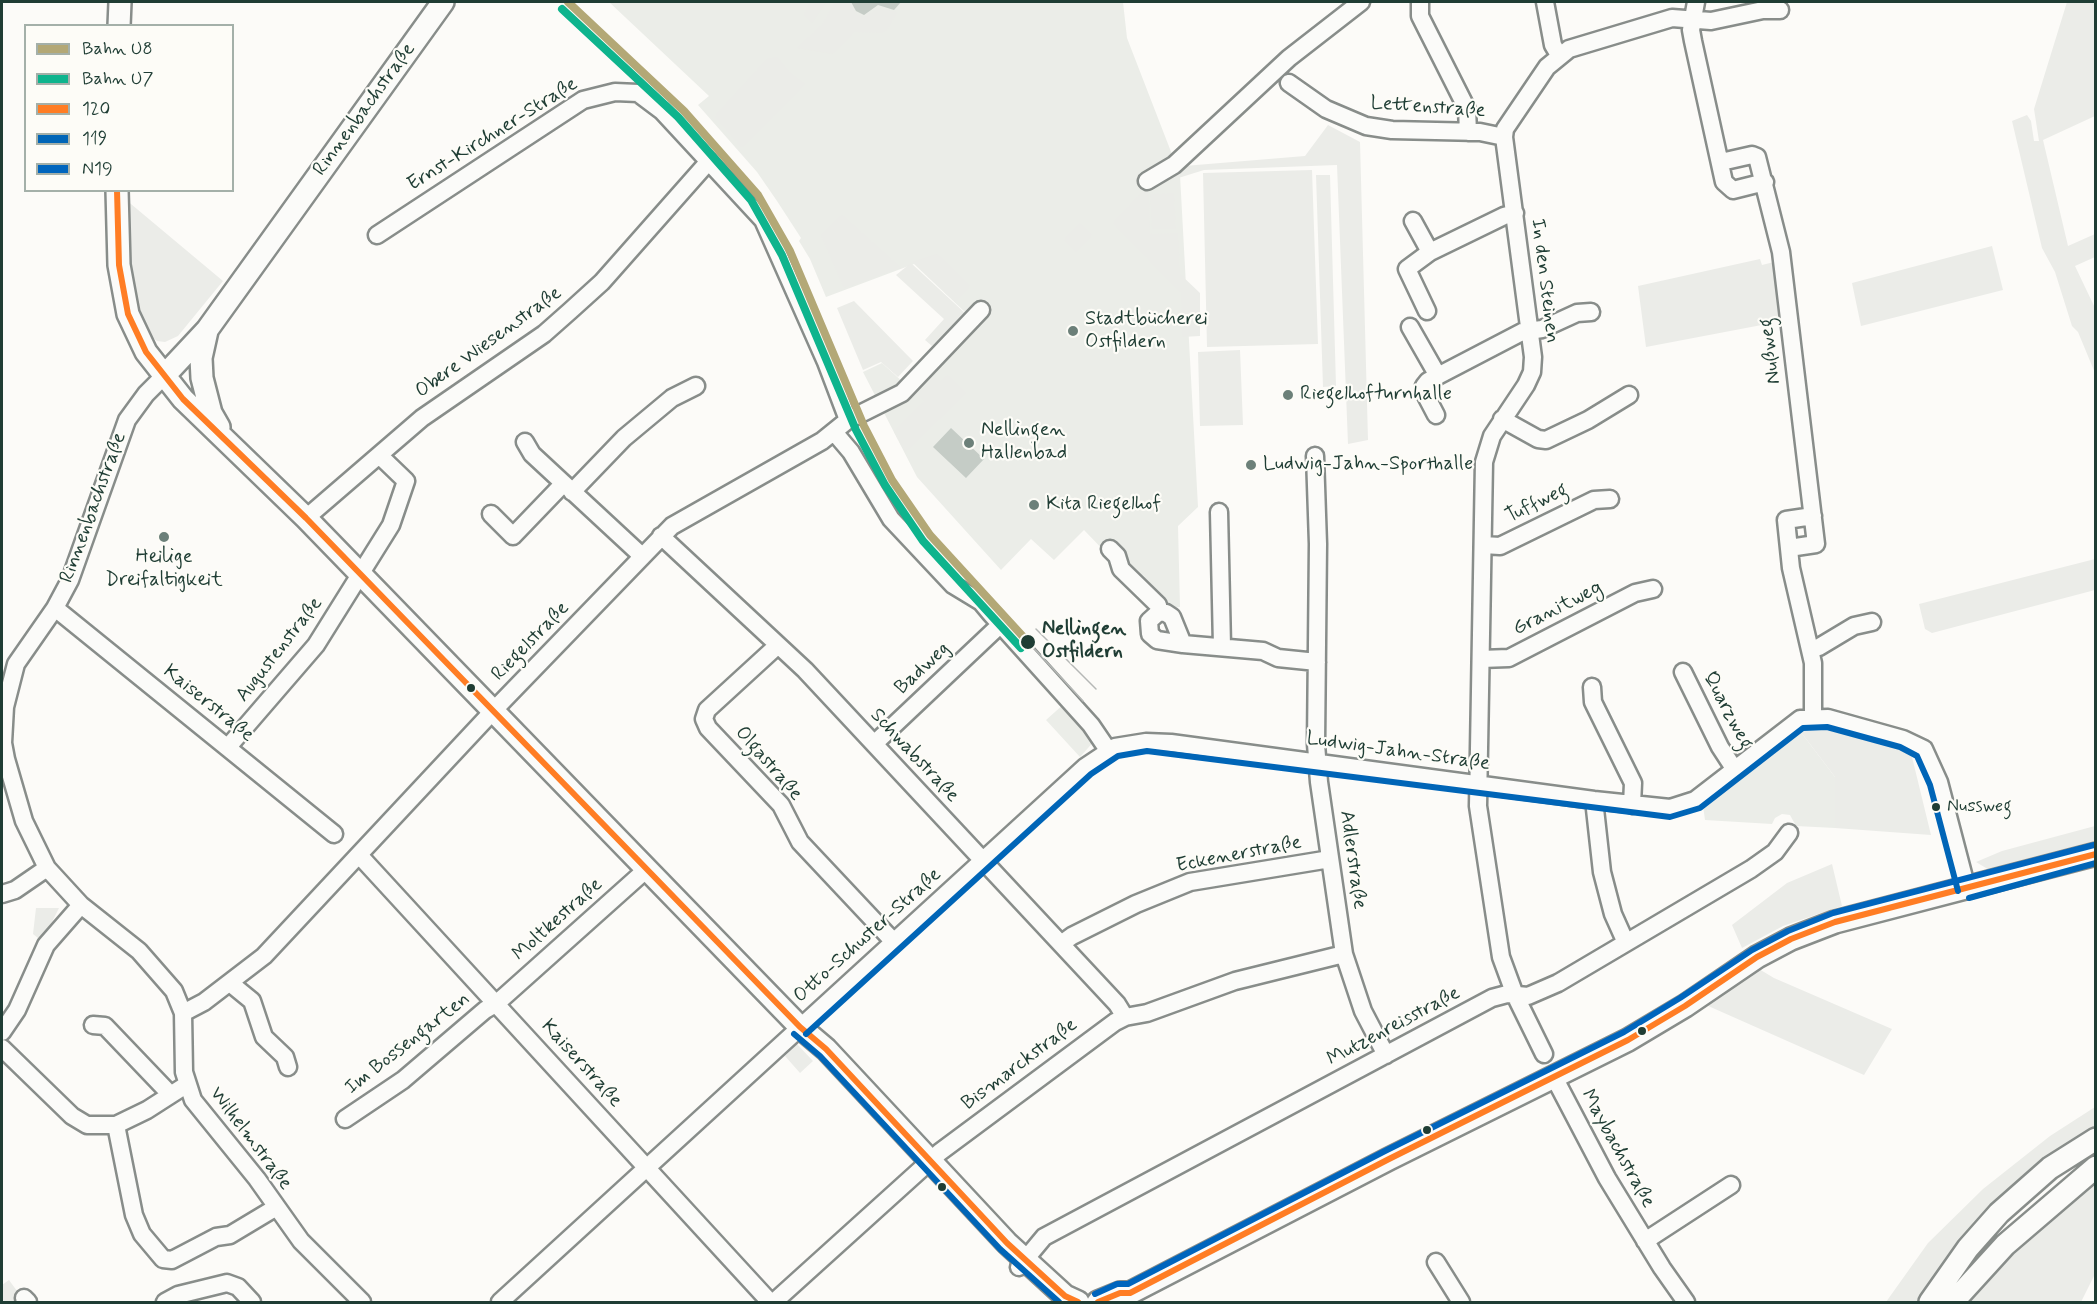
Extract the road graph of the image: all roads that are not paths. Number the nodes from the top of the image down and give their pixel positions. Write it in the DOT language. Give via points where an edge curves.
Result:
graph roads {
  1 [pos="120,2"];
  2 [pos="443,2"];
  3 [pos="1361,2"];
  4 [pos="1420,2"];
  5 [pos="1545,2"];
  6 [pos="1696,2"];
  7 [pos="1780,10"];
  8 [pos="1693,19"];
  9 [pos="119,24"];
  10 [pos="1559,55"];
  11 [pos="1289,83"];
  12 [pos="1468,132"];
  13 [pos="1504,137"];
  14 [pos="709,161"];
  15 [pos="1721,162"];
  16 [pos="1147,182"];
  17 [pos="1765,182"];
  18 [pos="117,192"];
  19 [pos="1515,213"];
  20 [pos="1413,221"];
  21 [pos="376,235"];
  22 [pos="1430,252"];
  23 [pos="981,310"];
  24 [pos="1427,310"];
  25 [pos="1591,312"];
  26 [pos="1410,327"];
  27 [pos="207,330"];
  28 [pos="1531,330"];
  29 [pos="164,376"];
  30 [pos="1438,376"];
  31 [pos="696,386"];
  32 [pos="1629,395"];
  33 [pos="1436,415"];
  34 [pos="1502,419"];
  35 [pos="848,420"];
  36 [pos="834,432"];
  37 [pos="225,438"];
  38 [pos="525,442"];
  39 [pos="379,455"];
  40 [pos="1315,456"];
  41 [pos="568,488"];
  42 [pos="1610,499"];
  43 [pos="1219,512"];
  44 [pos="491,514"];
  45 [pos="1813,516"];
  46 [pos="306,518"];
  47 [pos="661,536"];
  48 [pos="1483,545"];
  49 [pos="1789,548"];
  50 [pos="1110,549"];
  51 [pos="642,556"];
  52 [pos="360,574"];
  53 [pos="1653,590"];
  54 [pos="55,608"];
  55 [pos="1159,612"];
  56 [pos="1872,622"];
  57 [pos="1001,624"];
  58 [pos="1183,644"];
  59 [pos="778,645"];
  60 [pos="1222,646"];
  61 [pos="1810,650"];
  62 [pos="1481,659"];
  63 [pos="1317,662"];
  64 [pos="1683,672"];
  65 [pos="1592,687"];
  66 [pos="494,711"];
  67 [pos="1814,717"];
  68 [pos="874,744"];
  69 [pos="228,747"];
  70 [pos="1108,750"];
  71 [pos="1317,762"];
  72 [pos="1735,770"];
  73 [pos="1477,784"];
  74 [pos="1594,800"];
  75 [pos="1632,805"];
  76 [pos="1789,833"];
  77 [pos="334,834"];
  78 [pos="2096,854"];
  79 [pos="359,855"];
  80 [pos="1330,859"];
  81 [pos="983,860"];
  82 [pos="47,868"];
  83 [pos="648,868"];
  84 [pos="1967,889"];
  85 [pos="2,894"];
  86 [pos="81,905"];
  87 [pos="894,942"];
  88 [pos="1626,943"];
  89 [pos="1061,944"];
  90 [pos="1344,954"];
  91 [pos="230,982"];
  92 [pos="1515,995"];
  93 [pos="497,1004"];
  94 [pos="183,1013"];
  95 [pos="1125,1017"];
  96 [pos="93,1025"];
  97 [pos="800,1027"];
  98 [pos="2,1032"];
  99 [pos="2,1048"];
  100 [pos="1544,1054"];
  101 [pos="1386,1055"];
  102 [pos="288,1067"];
  103 [pos="1554,1077"];
  104 [pos="186,1085"];
  105 [pos="170,1094"];
  106 [pos="345,1119"];
  107 [pos="116,1125"];
  108 [pos="2096,1139"];
  109 [pos="927,1163"];
  110 [pos="2096,1167"];
  111 [pos="647,1168"];
  112 [pos="1731,1185"];
  113 [pos="275,1208"];
  114 [pos="1645,1240"];
  115 [pos="1436,1262"];
  116 [pos="1023,1264"];
  117 [pos="1127,1298"];
  118 [pos="165,1302"];
  119 [pos="252,1302"];
  120 [pos="362,1302"];
  121 [pos="500,1302"];
  122 [pos="772,1302"];
  123 [pos="1053,1302"];
  124 [pos="1078,1302"];
  125 [pos="1088,1302"];
  126 [pos="1098,1302"];
  127 [pos="1461,1302"];
  128 [pos="1686,1302"];
  129 [pos="1930,1302"];
  130 [pos="1953,1302"];
  1 -- 9 [label="main road"];
  2 -- 27 [label="main road, Rinnenbachstraße"];
  3 -- 16 [label="street" via="1289,58 1174,165"];
  4 -- 12 [label="street" via="1420,16 1467,109"];
  5 -- 10 [label="street" via="1553,45"];
  6 -- 8 [label="street"];
  7 -- 8 [label="street" via="1711,21"];
  8 -- 10 [label="street" via="1672,18"];
  8 -- 15 [label="street" via="1693,41"];
  10 -- 13 [label="street" via="1514,113"];
  11 -- 12 [label="street, Lettenstraße" via="1326,109 1366,126"];
  12 -- 13 [label="street, Lettenstraße"];
  13 -- 19 [label="street, In den Steinen"];
  14 -- 21 [label="street, Ernst-Kirchner-Straße" via="643,95 626,91 603,94 568,109"];
  14 -- 35 [label="street, Ernst-Kirchner-Straße" via="766,224"];
  14 -- 39 [label="street, Obere Wiesenstraße" via="609,275 570,311 543,334 430,411"];
  15 -- 17 [label="street, Nußweg" via="1757,156"];
  15 -- 17 [label="street" via="1724,182 1732,190"];
  17 -- 45 [label="street, Nußweg" via="1780,252"];
  18 -- 29 [label="main road" via="124,299 132,326"];
  19 -- 22 [label="street"];
  19 -- 28 [label="street, In den Steinen"];
  20 -- 22 [label="street"];
  22 -- 24 [label="street" via="1407,268"];
  23 -- 35 [label="street, Riegelstraße" via="907,389"];
  25 -- 28 [label="street" via="1577,313"];
  26 -- 30 [label="street"];
  27 -- 29 [label="main road, Rinnenbachstraße"];
  27 -- 37 [label="main road" via="202,378 211,413"];
  28 -- 30 [label="street" via="1479,352"];
  28 -- 34 [label="street, In den Steinen" via="1532,372"];
  29 -- 37 [label="main road"];
  29 -- 54 [label="street, Rinnenbachstraße" via="142,399 122,431 70,580"];
  30 -- 33 [label="street" via="1424,386"];
  31 -- 41 [label="street" via="672,398"];
  32 -- 34 [label="street" via="1546,440"];
  34 -- 48 [label="street, In den Steinen" via="1486,450"];
  35 -- 36 [label="street, Riegelstraße"];
  36 -- 47 [label="street, Riegelstraße" via="681,520"];
  36 -- 57 [label="street" via="851,452 891,519 953,585 981,602"];
  37 -- 46 [label="main road"];
  38 -- 41 [label="street" via="532,454"];
  39 -- 46 [label="street, Obere Wiesenstraße"];
  39 -- 52 [label="street, Augustenstraße" via="403,475 406,484 391,525"];
  40 -- 63 [label="street, Adlerstraße"];
  41 -- 44 [label="street" via="513,536"];
  41 -- 51 [label="street"];
  42 -- 48 [label="street, Tuffweg" via="1594,500 1500,546"];
  43 -- 60 [label="street"];
  45 -- 49 [label="street, Nußweg" via="1816,544"];
  45 -- 49 [label="street" via="1786,520"];
  46 -- 52 [label="main road"];
  47 -- 51 [label="street, Riegelstraße"];
  47 -- 59 [label="street, Schwabstraße"];
  48 -- 62 [label="street, In den Steinen"];
  49 -- 61 [label="street"];
  50 -- 55 [label="street" via="1121,569 1158,605"];
  51 -- 66 [label="street, Riegelstraße"];
  52 -- 66 [label="main road"];
  52 -- 69 [label="street, Augustenstraße" via="316,645"];
  53 -- 62 [label="street, Granitweg" via="1635,593 1509,658"];
  54 -- 69 [label="street, Kaiserstraße"];
  54 -- 82 [label="street, Rinnenbachstraße" via="16,664 5,707 3,743 21,813"];
  55 -- 58 [label="street" via="1172,617"];
  55 -- 58 [label="street" via="1149,621 1150,634 1164,643"];
  56 -- 61 [label="street" via="1854,626"];
  57 -- 68 [label="street, Badweg"];
  57 -- 70 [label="street" via="1091,725"];
  58 -- 60 [label="street"];
  59 -- 68 [label="street, Schwabstraße"];
  59 -- 87 [label="street, Olgastraße" via="707,710 704,719 708,728 781,805 800,842"];
  60 -- 63 [label="street"];
  61 -- 67 [label="street"];
  62 -- 73 [label="street, In den Steinen"];
  63 -- 71 [label="street, Adlerstraße"];
  64 -- 72 [label="street, Quarzweg"];
  65 -- 75 [label="street" via="1593,702 1633,783"];
  66 -- 79 [label="street, Riegelstraße"];
  66 -- 83 [label="main road"];
  67 -- 72 [label="street, Ludwig-Jahn-Straße" via="1796,722"];
  67 -- 84 [label="street" via="1873,729 1924,749 1939,782"];
  68 -- 81 [label="street, Schwabstraße"];
  69 -- 77 [label="street, Kaiserstraße"];
  70 -- 71 [label="street, Ludwig-Jahn-Straße" via="1146,742 1171,743"];
  70 -- 81 [label="street, Otto-Schuster-Straße"];
  71 -- 73 [label="street, Ludwig-Jahn-Straße"];
  71 -- 80 [label="street, Adlerstraße"];
  72 -- 75 [label="street, Ludwig-Jahn-Straße" via="1686,805"];
  73 -- 74 [label="street, Ludwig-Jahn-Straße"];
  73 -- 92 [label="street, In den Steinen" via="1495,927"];
  74 -- 75 [label="street, Ludwig-Jahn-Straße"];
  74 -- 88 [label="street" via="1602,872 1613,914"];
  76 -- 88 [label="street, Mutzenreisstraße" via="1775,852 1751,869"];
  78 -- 84 [label="main road"];
  79 -- 91 [label="street, Riegelstraße" via="264,956"];
  79 -- 93 [label="street, Kaiserstraße"];
  80 -- 89 [label="street, Eckenerstraße" via="1190,882 1118,913"];
  80 -- 90 [label="street, Adlerstraße"];
  81 -- 87 [label="street, Otto-Schuster-Straße"];
  81 -- 89 [label="street, Schwabstraße"];
  82 -- 85 [label="street" via="15,890"];
  82 -- 86 [label="street, Rinnenbachstraße"];
  83 -- 93 [label="street, Moltkestraße"];
  83 -- 97 [label="main road"];
  84 -- 103 [label="main road" via="1835,922 1796,937 1756,957 1650,1028"];
  86 -- 94 [label="street, Wilhelmstraße" via="159,971 174,991"];
  86 -- 98 [label="street" via="46,945 17,1010"];
  87 -- 97 [label="street, Otto-Schuster-Straße"];
  88 -- 92 [label="street, Mutzenreisstraße" via="1550,987 1528,996"];
  89 -- 95 [label="street, Schwabstraße"];
  90 -- 95 [label="street, Bismarckstraße" via="1251,976 1147,1013"];
  90 -- 101 [label="street, Adlerstraße" via="1363,1011"];
  91 -- 94 [label="street, Riegelstraße"];
  91 -- 102 [label="street" via="252,1001 264,1037 285,1056"];
  92 -- 100 [label="street, In den Steinen"];
  92 -- 101 [label="street, Mutzenreisstraße" via="1492,998"];
  93 -- 106 [label="street, Im Bossengarten" via="403,1080"];
  93 -- 111 [label="street, Kaiserstraße"];
  94 -- 104 [label="street, Wilhelmstraße"];
  95 -- 109 [label="street, Bismarckstraße" via="1075,1049"];
  96 -- 105 [label="street" via="105,1026"];
  97 -- 109 [label="main road" via="820,1053"];
  97 -- 111 [label="street, Otto-Schuster-Straße"];
  99 -- 107 [label="street" via="77,1121"];
  101 -- 116 [label="street, Mutzenreisstraße" via="1044,1237"];
  103 -- 114 [label="street, Maybachstraße"];
  103 -- 117 [label="main road"];
  104 -- 105 [label="street"];
  104 -- 113 [label="street, Wilhelmstraße" via="202,1113 257,1179"];
  105 -- 107 [label="street"];
  107 -- 113 [label="street" via="134,1215 151,1247 166,1260 216,1237 230,1235"];
  108 -- 129 [label="main road" via="2050,1168 1999,1213"];
  109 -- 116 [label="main road"];
  109 -- 122 [label="street, Bismarckstraße"];
  110 -- 130 [label="main road" via="2005,1245"];
  111 -- 121 [label="street, Otto-Schuster-Straße"];
  111 -- 122 [label="street, Kaiserstraße"];
  112 -- 114 [label="street, Maybachstraße"];
  113 -- 120 [label="street, Wilhelmstraße" via="301,1241"];
  114 -- 128 [label="street, Maybachstraße"];
  115 -- 127 [label="street"];
  116 -- 123 [label="main road"];
  116 -- 124 [label="main road"];
  117 -- 126 [label="main road" via="1122,1292"];
  118 -- 119 [label="street" via="178,1295 232,1284"];
  124 -- 125 [label="main road"];
}
